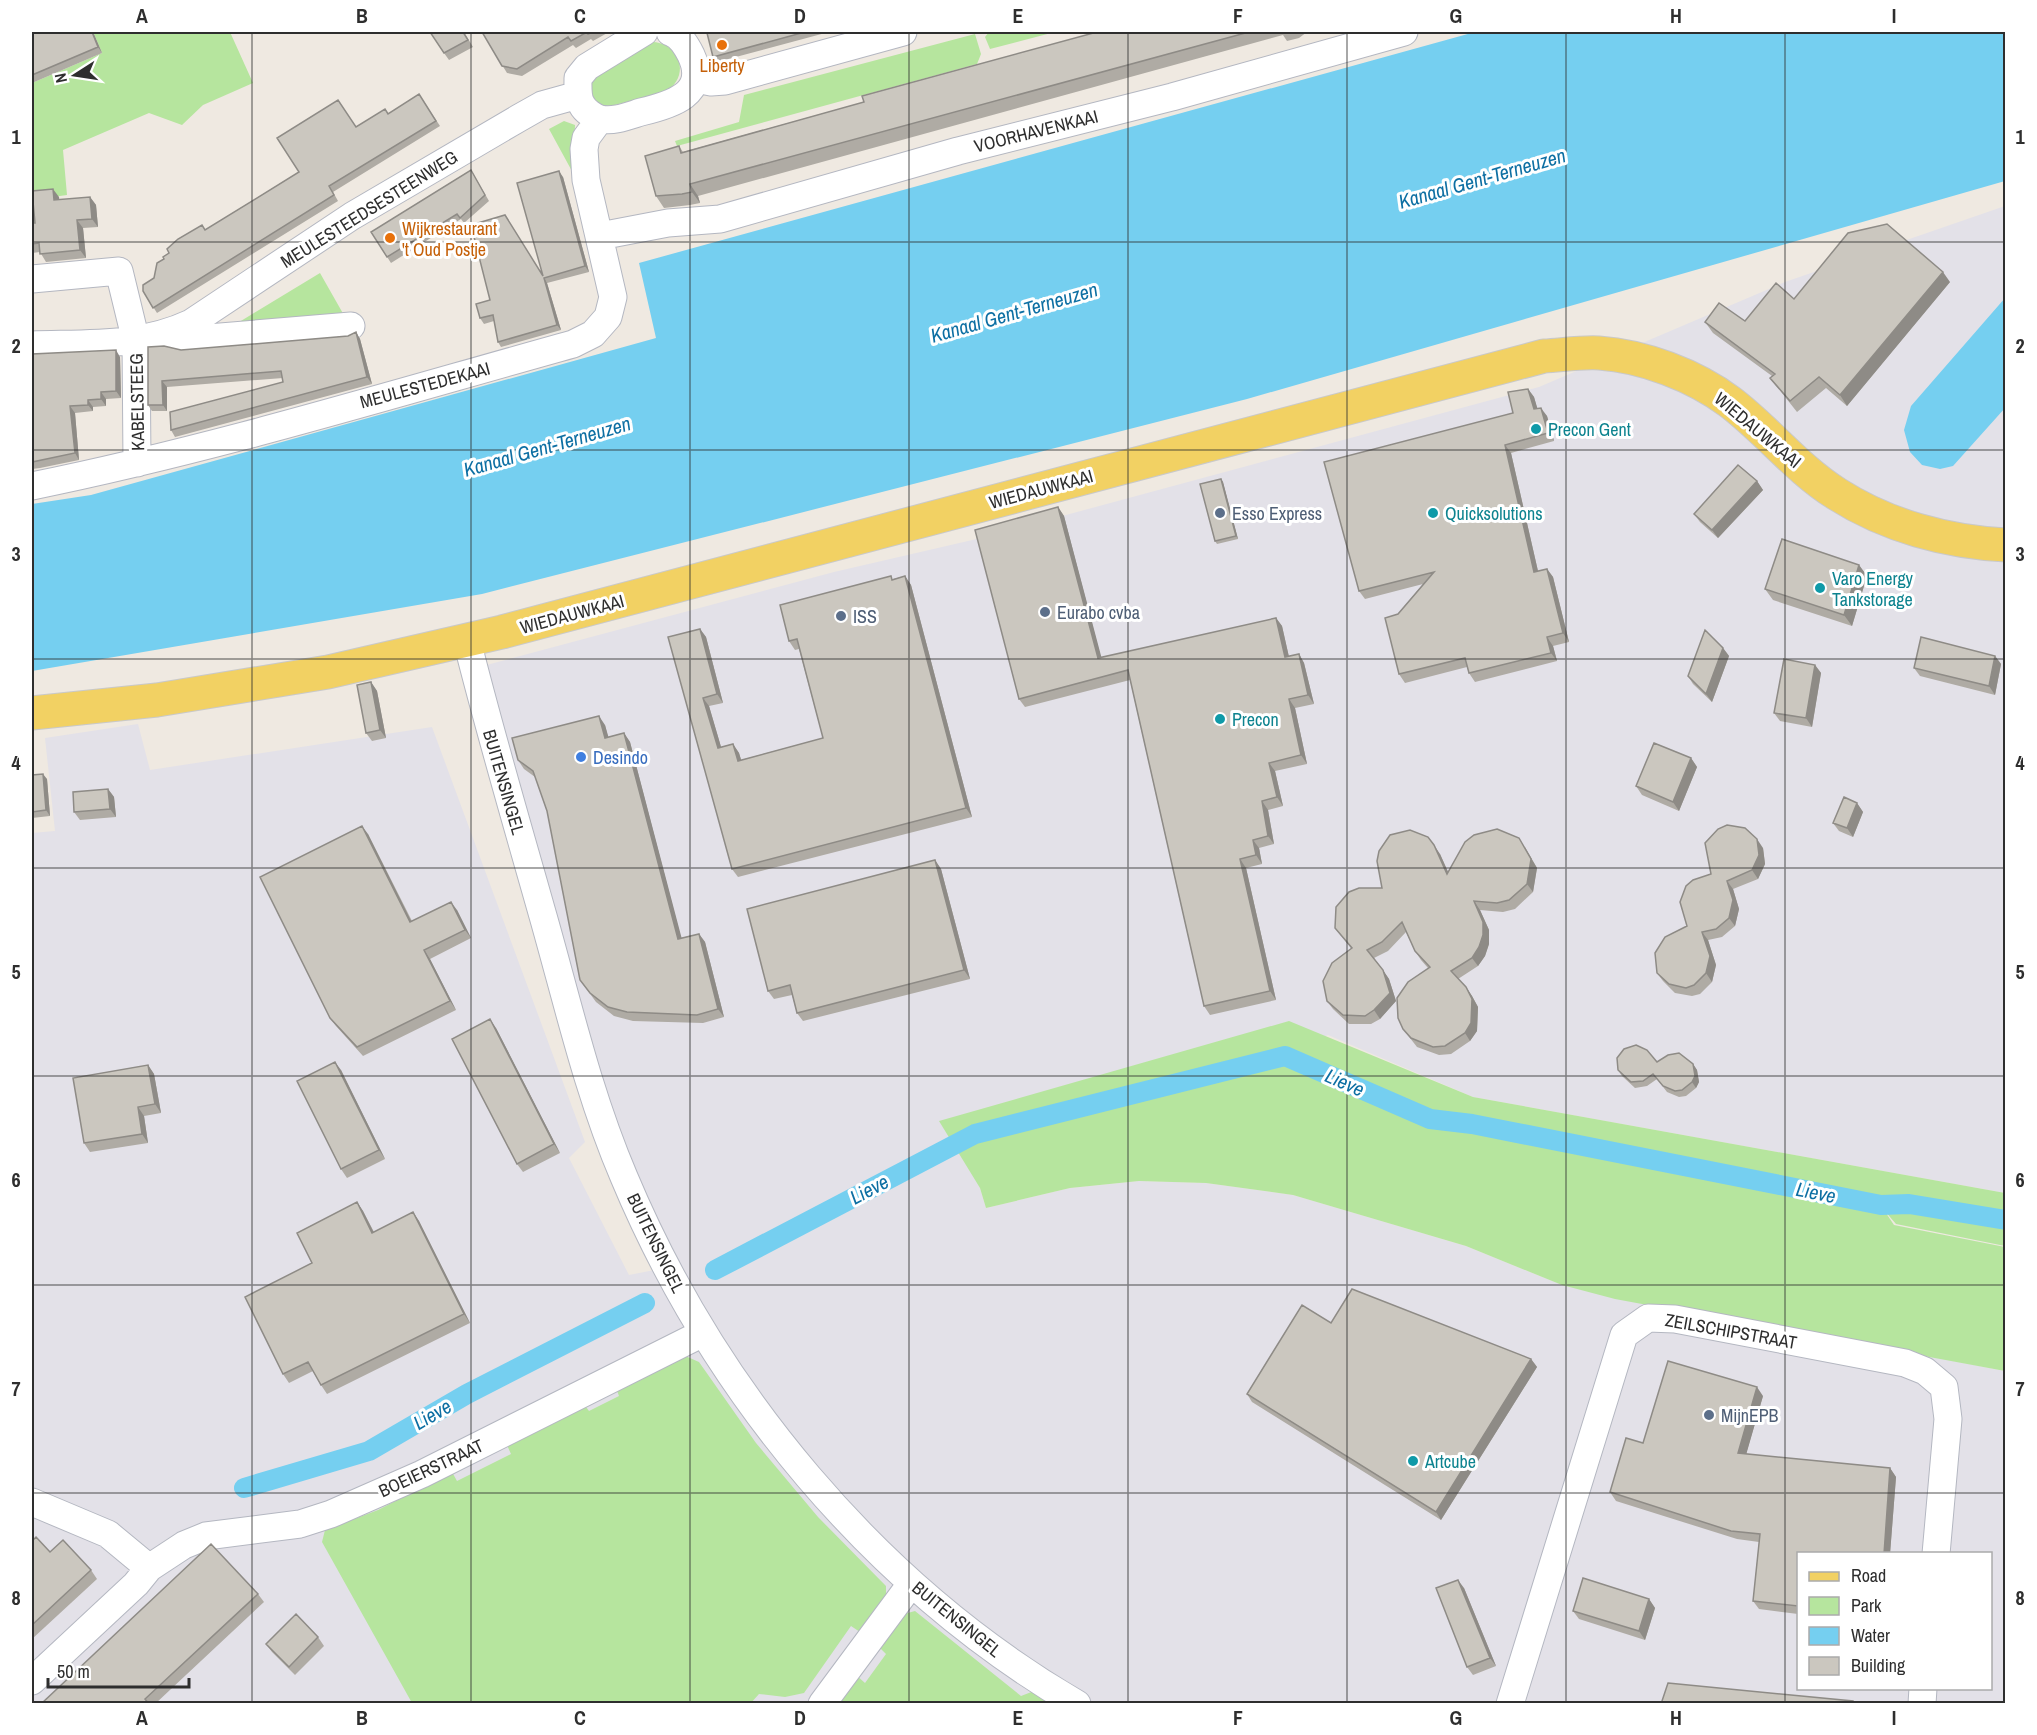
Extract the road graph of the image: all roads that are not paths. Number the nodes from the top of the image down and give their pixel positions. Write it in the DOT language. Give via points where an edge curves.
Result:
graph roads {
  1 [pos="644,32"];
  2 [pos="675,32"];
  3 [pos="903,32"];
  4 [pos="1404,32"];
  5 [pos="696,79"];
  6 [pos="578,95"];
  7 [pos="600,119"];
  8 [pos="606,234"];
  9 [pos="32,279"];
  10 [pos="351,326"];
  11 [pos="166,335"];
  12 [pos="136,341"];
  13 [pos="32,345"];
  14 [pos="137,463"];
  15 [pos="32,486"];
  16 [pos="2006,545"];
  17 [pos="467,640"];
  18 [pos="32,713"];
  19 [pos="703,1334"];
  20 [pos="32,1502"];
  21 [pos="1936,1552"];
  22 [pos="149,1568"];
  23 [pos="911,1584"];
  24 [pos="32,1681"];
  25 [pos="822,1704"];
  26 [pos="1077,1704"];
  27 [pos="1510,1704"];
  1 -- 6 [label="street" via="587,67 578,78"];
  2 -- 5 [label="street" via="695,64"];
  3 -- 5 [label="street" via="725,81"];
  4 -- 8 [label="street, VOORHAVENKAAI" via="720,219"];
  5 -- 7 [label="street" via="681,99 669,105 614,120"];
  6 -- 7 [label="street" via="581,105"];
  6 -- 11 [label="street, MEULESTEEDSESTEENWEG" via="542,105 519,118 352,216 191,323"];
  7 -- 8 [label="street, MEULESTEDEKAAI" via="586,138 584,149 586,180"];
  8 -- 14 [label="street, MEULESTEDEKAAI" via="613,297 608,317 592,334 573,344"];
  9 -- 12 [label="street, KABELSTEEG" via="119,271"];
  10 -- 11 [label="street, MEULESTEEDSESTEENWEG" via="184,340"];
  11 -- 12 [label="street, MEULESTEEDSESTEENWEG"];
  12 -- 13 [label="street, MEULESTEEDSESTEENWEG"];
  12 -- 14 [label="street, KABELSTEEG"];
  14 -- 15 [label="street, MEULESTEDEKAAI"];
  16 -- 17 [label="main road, WIEDAUWKAAI" via="1903,528 1837,494 1730,401 1689,378 1631,357 1598,353 1544,356"];
  17 -- 18 [label="main road, WIEDAUWKAAI" via="317,674 157,700"];
  17 -- 19 [label="street, BUITENSINGEL" via="496,758 598,1108 624,1178"];
  19 -- 22 [label="street, BOEIERSTRAAT" via="361,1501 300,1524 206,1536"];
  19 -- 23 [label="street, BUITENSINGEL" via="769,1426 840,1512"];
  20 -- 22 [label="street" via="108,1534"];
  21 -- 27 [label="street, ZEILSCHIPSTRAAT" via="1948,1419 1944,1387 1925,1371 1905,1363 1834,1349 1675,1319 1648,1318 1624,1335"];
  22 -- 24 [label="street, BOEIERSTRAAT"];
  23 -- 25 [label="street"];
  23 -- 26 [label="street, BUITENSINGEL" via="1023,1672"];
}
